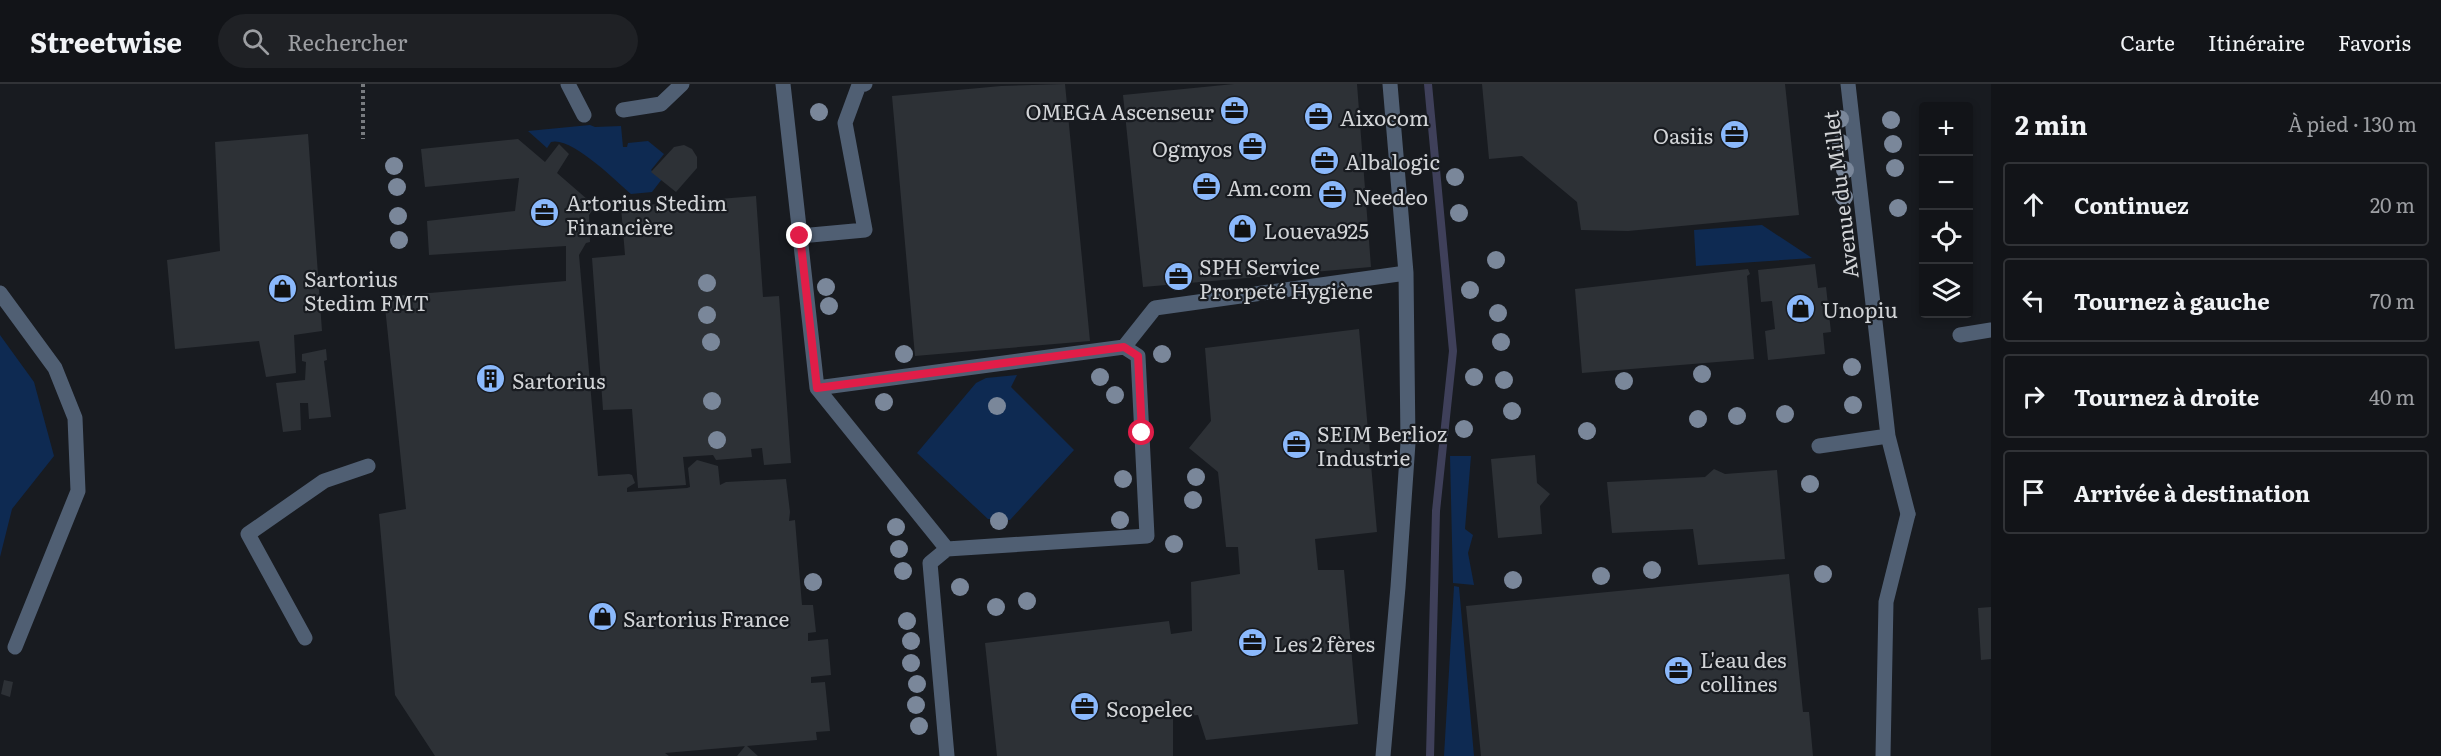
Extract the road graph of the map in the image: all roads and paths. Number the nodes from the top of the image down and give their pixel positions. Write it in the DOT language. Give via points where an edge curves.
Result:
graph roads {
  1 [pos="363,84"];
  2 [pos="568,84"];
  3 [pos="682,84"];
  4 [pos="783,84"];
  5 [pos="865,84"];
  6 [pos="1390,84"];
  7 [pos="1848,84"];
  8 [pos="623,110"];
  9 [pos="584,115"];
  10 [pos="363,139"];
  11 [pos="800,236"];
  12 [pos="1406,273"];
  13 [pos="0,293"];
  14 [pos="1991,330"];
  15 [pos="1960,335"];
  16 [pos="1124,347"];
  17 [pos="817,388"];
  18 [pos="1888,436"];
  19 [pos="1819,446"];
  20 [pos="368,466"];
  21 [pos="947,549"];
  22 [pos="305,638"];
  23 [pos="15,647"];
  24 [pos="947,756"];
  25 [pos="1383,756"];
  26 [pos="1883,756"];
  1 -- 10 [label="path"];
  2 -- 9 [label="street"];
  3 -- 8 [label="street" via="661,104"];
  4 -- 11 [label="street"];
  5 -- 11 [label="street" via="859,85 845,123 864,230"];
  6 -- 12 [label="street"];
  7 -- 18 [label="street, Avenue du Millet"];
  11 -- 17 [label="street"];
  12 -- 16 [label="street" via="1155,308"];
  12 -- 25 [label="street" via="1408,443"];
  13 -- 23 [label="street" via="55,368 75,418 78,491"];
  14 -- 15 [label="street"];
  16 -- 17 [label="street"];
  16 -- 21 [label="street" via="1138,356 1147,536"];
  17 -- 21 [label="street"];
  18 -- 19 [label="street"];
  18 -- 26 [label="street, Avenue du Millet" via="1908,514 1886,602"];
  20 -- 22 [label="street" via="324,481 248,534"];
  21 -- 24 [label="street" via="930,563"];
}
